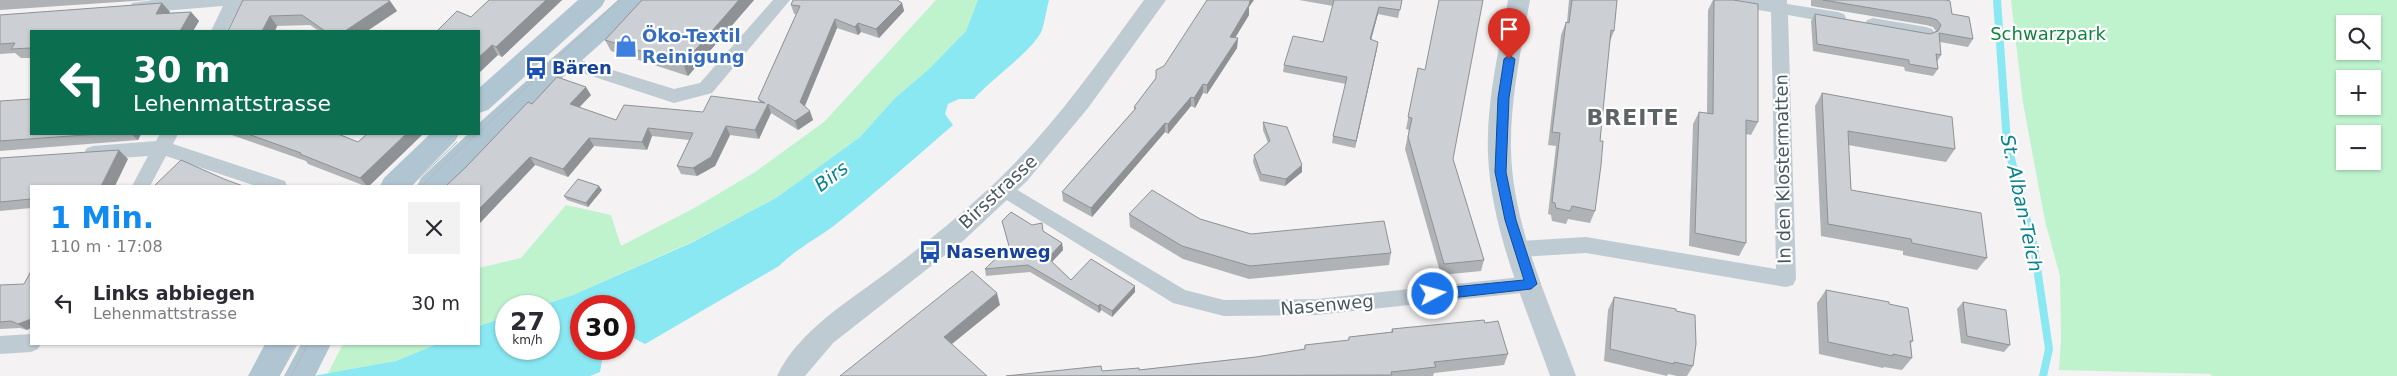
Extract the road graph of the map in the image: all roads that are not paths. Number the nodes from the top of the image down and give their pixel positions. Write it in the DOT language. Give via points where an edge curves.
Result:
graph roads {
  1 [pos="233,0"];
  2 [pos="593,0"];
  3 [pos="634,0"];
  4 [pos="782,0"];
  5 [pos="1155,0"];
  6 [pos="1519,0"];
  7 [pos="1732,0"];
  8 [pos="1779,4"];
  9 [pos="118,8"];
  10 [pos="219,30"];
  11 [pos="1926,32"];
  12 [pos="564,61"];
  13 [pos="480,103"];
  14 [pos="445,135"];
  15 [pos="166,141"];
  16 [pos="76,154"];
  17 [pos="142,185"];
  18 [pos="276,185"];
  19 [pos="395,185"];
  20 [pos="432,185"];
  21 [pos="1004,189"];
  22 [pos="1520,249"];
  23 [pos="1531,284"];
  24 [pos="30,343"];
  25 [pos="0,345"];
  26 [pos="314,347"];
  27 [pos="299,376"];
  28 [pos="790,376"];
  29 [pos="1563,376"];
  1 -- 9 [label="street"];
  1 -- 10 [label="street"];
  2 -- 13 [label="main road"];
  3 -- 12 [label="main road"];
  4 -- 12 [label="street" via="706,88 674,96"];
  5 -- 21 [label="street, Birsstrasse" via="1040,152"];
  6 -- 22 [label="street" via="1503,98 1500,172"];
  7 -- 8 [label="street"];
  8 -- 11 [label="street"];
  8 -- 22 [label="street, In den Klostermatten" via="1786,279 1586,245"];
  12 -- 20 [label="main road"];
  14 -- 19 [label="main road"];
  15 -- 16 [label="street"];
  15 -- 17 [label="street"];
  15 -- 18 [label="street"];
  21 -- 23 [label="street, Nasenweg" via="1180,297 1224,308 1316,307"];
  21 -- 28 [label="street, Birsstrasse" via="824,335"];
  22 -- 23 [label="street"];
  23 -- 29 [label="street"];
  24 -- 25 [label="street"];
  26 -- 27 [label="main road"];
}
